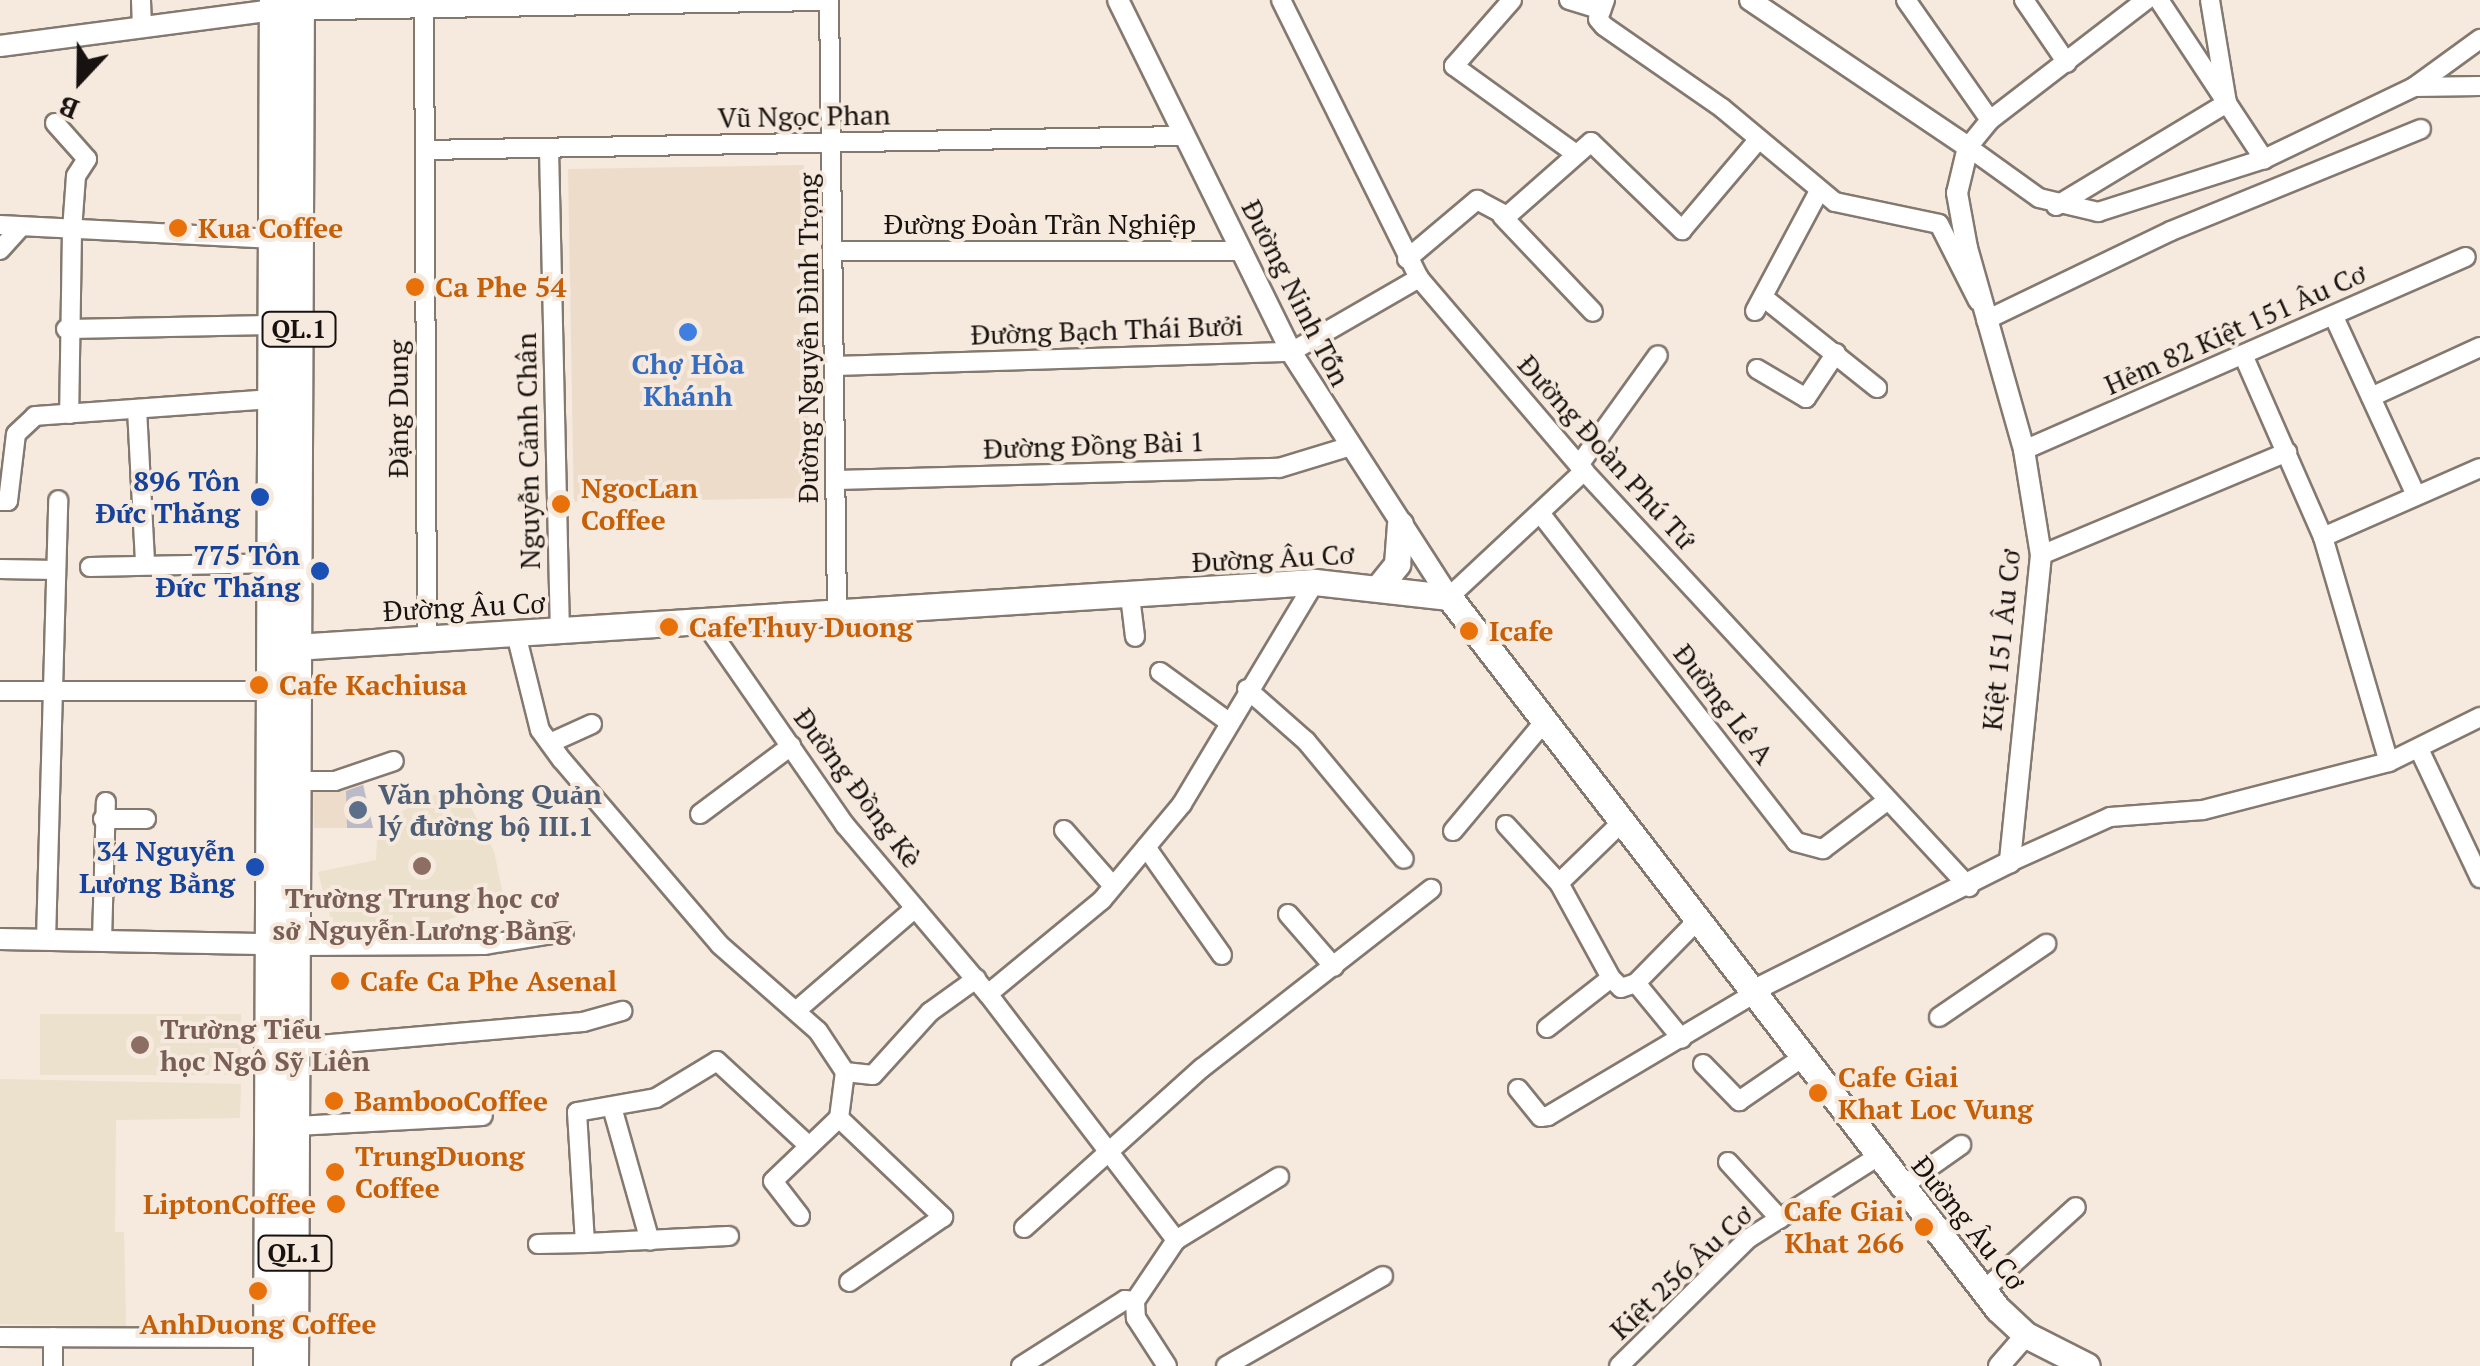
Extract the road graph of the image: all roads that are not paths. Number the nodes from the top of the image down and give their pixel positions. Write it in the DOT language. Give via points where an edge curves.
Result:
graph roads {
  1 [pos="141,0"];
  2 [pos="820,0"];
  3 [pos="829,0"];
  4 [pos="1118,0"];
  5 [pos="1281,0"];
  6 [pos="1512,0"];
  7 [pos="1569,0"];
  8 [pos="1750,0"];
  9 [pos="1906,0"];
  10 [pos="2024,0"];
  11 [pos="2146,0"];
  12 [pos="2159,0"];
  13 [pos="2210,0"];
  14 [pos="424,4"];
  15 [pos="287,5"];
  16 [pos="1603,5"];
  17 [pos="142,28"];
  18 [pos="2480,39"];
  19 [pos="0,46"];
  20 [pos="2067,63"];
  21 [pos="2480,86"];
  22 [pos="2414,87"];
  23 [pos="2227,102"];
  24 [pos="1990,120"];
  25 [pos="55,124"];
  26 [pos="2421,129"];
  27 [pos="1186,136"];
  28 [pos="1758,140"];
  29 [pos="835,143"];
  30 [pos="1968,147"];
  31 [pos="424,150"];
  32 [pos="549,150"];
  33 [pos="1576,154"];
  34 [pos="2264,158"];
  35 [pos="1819,191"];
  36 [pos="2056,206"];
  37 [pos="1502,216"];
  38 [pos="0,226"];
  39 [pos="20,228"];
  40 [pos="72,231"];
  41 [pos="275,239"];
  42 [pos="0,250"];
  43 [pos="837,251"];
  44 [pos="1242,251"];
  45 [pos="2466,257"];
  46 [pos="1407,258"];
  47 [pos="1420,278"];
  48 [pos="1982,310"];
  49 [pos="1594,312"];
  50 [pos="2334,317"];
  51 [pos="273,325"];
  52 [pos="66,329"];
  53 [pos="2480,347"];
  54 [pos="1291,352"];
  55 [pos="1836,353"];
  56 [pos="1658,354"];
  57 [pos="2244,357"];
  58 [pos="836,366"];
  59 [pos="1757,368"];
  60 [pos="1878,388"];
  61 [pos="2372,397"];
  62 [pos="274,399"];
  63 [pos="137,409"];
  64 [pos="69,414"];
  65 [pos="1348,446"];
  66 [pos="2024,450"];
  67 [pos="2287,452"];
  68 [pos="1581,468"];
  69 [pos="2480,468"];
  70 [pos="837,480"];
  71 [pos="2416,495"];
  72 [pos="58,500"];
  73 [pos="4,501"];
  74 [pos="1540,513"];
  75 [pos="1400,524"];
  76 [pos="2323,536"];
  77 [pos="2041,555"];
  78 [pos="145,563"];
  79 [pos="275,563"];
  80 [pos="90,567"];
  81 [pos="0,570"];
  82 [pos="56,570"];
  83 [pos="1315,582"];
  84 [pos="1381,584"];
  85 [pos="1130,596"];
  86 [pos="1449,597"];
  87 [pos="837,615"];
  88 [pos="705,623"];
  89 [pos="560,631"];
  90 [pos="516,634"];
  91 [pos="1134,637"];
  92 [pos="427,638"];
  93 [pos="286,648"];
  94 [pos="1160,672"];
  95 [pos="1247,689"];
  96 [pos="0,691"];
  97 [pos="51,692"];
  98 [pos="274,692"];
  99 [pos="2480,717"];
  100 [pos="1226,720"];
  101 [pos="1545,720"];
  102 [pos="592,724"];
  103 [pos="550,743"];
  104 [pos="791,746"];
  105 [pos="2420,750"];
  106 [pos="394,761"];
  107 [pos="2389,762"];
  108 [pos="299,781"];
  109 [pos="1888,800"];
  110 [pos="700,814"];
  111 [pos="146,819"];
  112 [pos="1623,821"];
  113 [pos="1506,826"];
  114 [pos="1064,830"];
  115 [pos="1453,831"];
  116 [pos="1146,847"];
  117 [pos="1404,859"];
  118 [pos="2010,862"];
  119 [pos="2480,878"];
  120 [pos="1559,882"];
  121 [pos="1113,886"];
  122 [pos="1969,887"];
  123 [pos="1431,889"];
  124 [pos="915,908"];
  125 [pos="1288,914"];
  126 [pos="1699,919"];
  127 [pos="564,932"];
  128 [pos="0,940"];
  129 [pos="46,940"];
  130 [pos="102,941"];
  131 [pos="2046,944"];
  132 [pos="285,945"];
  133 [pos="1222,955"];
  134 [pos="1334,967"];
  135 [pos="1611,978"];
  136 [pos="1636,983"];
  137 [pos="982,986"];
  138 [pos="1754,992"];
  139 [pos="797,1010"];
  140 [pos="622,1011"];
  141 [pos="1939,1017"];
  142 [pos="1547,1028"];
  143 [pos="1682,1039"];
  144 [pos="297,1047"];
  145 [pos="1803,1057"];
  146 [pos="1703,1064"];
  147 [pos="845,1072"];
  148 [pos="1518,1089"];
  149 [pos="612,1107"];
  150 [pos="287,1109"];
  151 [pos="483,1116"];
  152 [pos="839,1118"];
  153 [pos="1961,1145"];
  154 [pos="809,1146"];
  155 [pos="1110,1153"];
  156 [pos="1877,1157"];
  157 [pos="1728,1162"];
  158 [pos="1279,1177"];
  159 [pos="1900,1188"];
  160 [pos="2076,1207"];
  161 [pos="800,1216"];
  162 [pos="1780,1219"];
  163 [pos="1024,1228"];
  164 [pos="730,1236"];
  165 [pos="1176,1240"];
  166 [pos="650,1241"];
  167 [pos="584,1243"];
  168 [pos="538,1244"];
  169 [pos="1383,1276"];
  170 [pos="849,1282"];
  171 [pos="1983,1291"];
  172 [pos="1136,1301"];
  173 [pos="2026,1335"];
  174 [pos="0,1337"];
  175 [pos="53,1337"];
  176 [pos="268,1352"];
  177 [pos="2060,1359"];
  178 [pos="53,1366"];
  179 [pos="294,1366"];
  180 [pos="1021,1366"];
  181 [pos="1167,1366"];
  182 [pos="1226,1366"];
  183 [pos="1619,1366"];
  184 [pos="1999,1366"];
  185 [pos="2087,1366"];
  1 -- 17 [label="street"];
  2 -- 14 [label="street"];
  3 -- 29 [label="street, Đường Nguyễn Đình Trọng"];
  4 -- 27 [label="street, Đường Ninh Tốn"];
  5 -- 46 [label="street, Đường Đoàn Phú Tứ"];
  6 -- 33 [label="street" via="1454,61"];
  7 -- 16 [label="street"];
  8 -- 30 [label="street"];
  9 -- 24 [label="street"];
  10 -- 20 [label="street"];
  11 -- 20 [label="street"];
  12 -- 23 [label="street"];
  13 -- 23 [label="street"];
  14 -- 15 [label="street"];
  14 -- 31 [label="street, Đặng Dung"];
  15 -- 17 [label="street"];
  15 -- 41 [label="highway, QL.1"];
  15 -- 93 [label="highway, QL.1"];
  16 -- 28 [label="street" via="1604,26"];
  17 -- 19 [label="street"];
  18 -- 22 [label="street"];
  20 -- 24 [label="street"];
  21 -- 22 [label="street"];
  22 -- 34 [label="street"];
  23 -- 34 [label="street"];
  23 -- 36 [label="street"];
  24 -- 30 [label="street"];
  25 -- 40 [label="street" via="88,159 76,176"];
  26 -- 48 [label="street"];
  27 -- 29 [label="street, Vũ Ngọc Phan"];
  27 -- 44 [label="street, Đường Ninh Tốn"];
  28 -- 33 [label="street" via="1682,230 1603,147 1591,142"];
  28 -- 35 [label="street"];
  29 -- 32 [label="street, Vũ Ngọc Phan"];
  29 -- 43 [label="street, Đường Nguyễn Đình Trọng"];
  30 -- 36 [label="street"];
  30 -- 48 [label="street, Kiệt 151 Âu Cơ" via="1957,192"];
  31 -- 32 [label="street, Vũ Ngọc Phan"];
  31 -- 92 [label="street, Đặng Dung"];
  32 -- 89 [label="street, Nguyễn Cảnh Chân"];
  33 -- 37 [label="street"];
  34 -- 36 [label="street" via="2126,206"];
  35 -- 48 [label="street" via="1850,207 1919,214 1938,224"];
  35 -- 55 [label="street" via="1759,304"];
  37 -- 46 [label="street" via="1476,200"];
  37 -- 49 [label="street"];
  38 -- 39 [label="street"];
  39 -- 40 [label="street"];
  39 -- 42 [label="street"];
  40 -- 41 [label="street"];
  40 -- 52 [label="street"];
  41 -- 51 [label="highway, QL.1"];
  43 -- 44 [label="street, Đường Đoàn Trần Nghiệp"];
  43 -- 58 [label="street, Đường Nguyễn Đình Trọng"];
  44 -- 54 [label="street, Đường Ninh Tốn"];
  45 -- 50 [label="street, Hẻm 82 Kiệt 151 Âu Cơ"];
  46 -- 47 [label="street, Đường Đoàn Phú Tứ"];
  47 -- 54 [label="street, Đường Bạch Thái Bưởi"];
  47 -- 68 [label="street, Đường Đoàn Phú Tứ"];
  48 -- 66 [label="street, Kiệt 151 Âu Cơ"];
  50 -- 57 [label="street, Hẻm 82 Kiệt 151 Âu Cơ"];
  50 -- 61 [label="street"];
  51 -- 52 [label="street"];
  51 -- 62 [label="highway, QL.1"];
  52 -- 64 [label="street"];
  53 -- 61 [label="street"];
  54 -- 58 [label="street, Đường Bạch Thái Bưởi"];
  54 -- 65 [label="street, Đường Ninh Tốn"];
  55 -- 59 [label="street" via="1807,398"];
  55 -- 60 [label="street"];
  56 -- 68 [label="street"];
  57 -- 66 [label="street, Hẻm 82 Kiệt 151 Âu Cơ"];
  57 -- 67 [label="street"];
  58 -- 70 [label="street, Đường Nguyễn Đình Trọng"];
  61 -- 71 [label="street"];
  62 -- 63 [label="street"];
  62 -- 79 [label="highway, QL.1"];
  63 -- 64 [label="street"];
  63 -- 78 [label="street"];
  64 -- 73 [label="street" via="36,416 21,426"];
  65 -- 70 [label="street, Đường Đồng Bài 1" via="1279,468"];
  65 -- 75 [label="street, Đường Ninh Tốn"];
  66 -- 77 [label="street, Kiệt 151 Âu Cơ"];
  67 -- 76 [label="street"];
  67 -- 77 [label="street"];
  68 -- 74 [label="street"];
  68 -- 109 [label="street, Đường Đoàn Phú Tứ"];
  69 -- 71 [label="street"];
  70 -- 87 [label="street, Đường Nguyễn Đình Trọng"];
  71 -- 76 [label="street"];
  72 -- 82 [label="street"];
  74 -- 86 [label="street"];
  74 -- 109 [label="street, Đường Lê A" via="1796,842 1823,848"];
  75 -- 84 [label="main road" via="1397,564"];
  75 -- 86 [label="street, Đường Ninh Tốn"];
  76 -- 107 [label="street"];
  77 -- 118 [label="street, Kiệt 151 Âu Cơ"];
  78 -- 79 [label="street"];
  78 -- 80 [label="street"];
  79 -- 93 [label="highway, QL.1"];
  81 -- 82 [label="street"];
  82 -- 97 [label="street"];
  83 -- 84 [label="main road, Đường Âu Cơ"];
  83 -- 85 [label="main road, Đường Âu Cơ"];
  83 -- 95 [label="street"];
  84 -- 86 [label="main road, Đường Âu Cơ"];
  85 -- 87 [label="main road, Đường Âu Cơ"];
  85 -- 91 [label="street"];
  86 -- 101 [label="main road, Đường Âu Cơ"];
  87 -- 88 [label="main road, Đường Âu Cơ"];
  88 -- 89 [label="main road, Đường Âu Cơ"];
  88 -- 104 [label="street, Đường Đồng Kè"];
  89 -- 90 [label="main road, Đường Âu Cơ"];
  90 -- 92 [label="main road, Đường Âu Cơ"];
  90 -- 103 [label="street"];
  92 -- 93 [label="main road, Đường Âu Cơ"];
  93 -- 98 [label="highway, QL.1"];
  93 -- 108 [label="highway, QL.1"];
  94 -- 100 [label="street"];
  95 -- 100 [label="street"];
  95 -- 117 [label="street" via="1306,741"];
  96 -- 97 [label="street"];
  97 -- 98 [label="street"];
  97 -- 129 [label="street"];
  98 -- 132 [label="highway, QL.1"];
  99 -- 105 [label="street"];
  100 -- 116 [label="street" via="1206,772"];
  101 -- 112 [label="main road, Đường Âu Cơ"];
  101 -- 115 [label="street"];
  102 -- 103 [label="street"];
  103 -- 139 [label="street" via="720,945"];
  104 -- 110 [label="street"];
  104 -- 124 [label="street, Đường Đồng Kè"];
  105 -- 107 [label="street"];
  105 -- 119 [label="street"];
  106 -- 108 [label="street" via="335,781"];
  107 -- 118 [label="street" via="2203,810 2110,817"];
  108 -- 132 [label="highway, QL.1"];
  109 -- 122 [label="street, Đường Đoàn Phú Tứ"];
  111 -- 130 [label="street" via="105,810"];
  112 -- 120 [label="street"];
  112 -- 126 [label="main road, Đường Âu Cơ"];
  113 -- 120 [label="street"];
  114 -- 121 [label="street"];
  116 -- 121 [label="street"];
  116 -- 133 [label="street"];
  118 -- 122 [label="street"];
  120 -- 135 [label="street"];
  121 -- 137 [label="street"];
  122 -- 138 [label="street"];
  123 -- 134 [label="street"];
  124 -- 137 [label="street, Đường Đồng Kè"];
  124 -- 139 [label="street"];
  125 -- 134 [label="street"];
  126 -- 136 [label="street"];
  126 -- 138 [label="main road, Đường Âu Cơ"];
  127 -- 132 [label="street" via="484,945"];
  128 -- 129 [label="street"];
  129 -- 130 [label="street"];
  130 -- 132 [label="street"];
  131 -- 141 [label="street"];
  132 -- 144 [label="highway, QL.1"];
  132 -- 150 [label="highway, QL.1"];
  134 -- 155 [label="street" via="1202,1068"];
  135 -- 136 [label="street" via="1621,988"];
  135 -- 142 [label="street"];
  136 -- 143 [label="street"];
  137 -- 147 [label="street" via="930,1012 873,1075"];
  137 -- 155 [label="street, Đường Đồng Kè"];
  138 -- 143 [label="street"];
  138 -- 145 [label="main road, Đường Âu Cơ"];
  139 -- 147 [label="street"];
  140 -- 144 [label="street" via="583,1022"];
  143 -- 148 [label="street" via="1544,1118"];
  144 -- 150 [label="highway, QL.1"];
  145 -- 146 [label="street" via="1739,1102"];
  145 -- 156 [label="main road, Đường Âu Cơ"];
  147 -- 152 [label="street"];
  149 -- 154 [label="street" via="666,1094 717,1061"];
  149 -- 166 [label="street"];
  149 -- 167 [label="street" via="575,1116"];
  150 -- 151 [label="street"];
  150 -- 176 [label="highway, QL.1"];
  150 -- 179 [label="highway, QL.1"];
  152 -- 154 [label="street"];
  152 -- 170 [label="street" via="942,1217"];
  153 -- 159 [label="street"];
  154 -- 161 [label="street" via="773,1182"];
  155 -- 163 [label="street"];
  155 -- 165 [label="street, Đường Đồng Kè"];
  156 -- 159 [label="main road, Đường Âu Cơ"];
  156 -- 162 [label="street, Kiệt 256 Âu Cơ"];
  157 -- 162 [label="street, Kiệt 256 Âu Cơ"];
  158 -- 165 [label="street"];
  159 -- 171 [label="main road, Đường Âu Cơ"];
  160 -- 171 [label="street"];
  162 -- 183 [label="street, Kiệt 256 Âu Cơ" via="1749,1238"];
  164 -- 166 [label="street"];
  165 -- 172 [label="street"];
  166 -- 167 [label="street"];
  167 -- 168 [label="street"];
  169 -- 182 [label="street"];
  171 -- 173 [label="main road, Đường Âu Cơ"];
  172 -- 180 [label="street" via="1125,1300"];
  172 -- 181 [label="street" via="1136,1318"];
  173 -- 177 [label="main road, Đường Âu Cơ"];
  173 -- 184 [label="street"];
  174 -- 175 [label="street"];
  175 -- 176 [label="street"];
  175 -- 178 [label="street"];
  177 -- 185 [label="main road, Đường Âu Cơ"];
}
